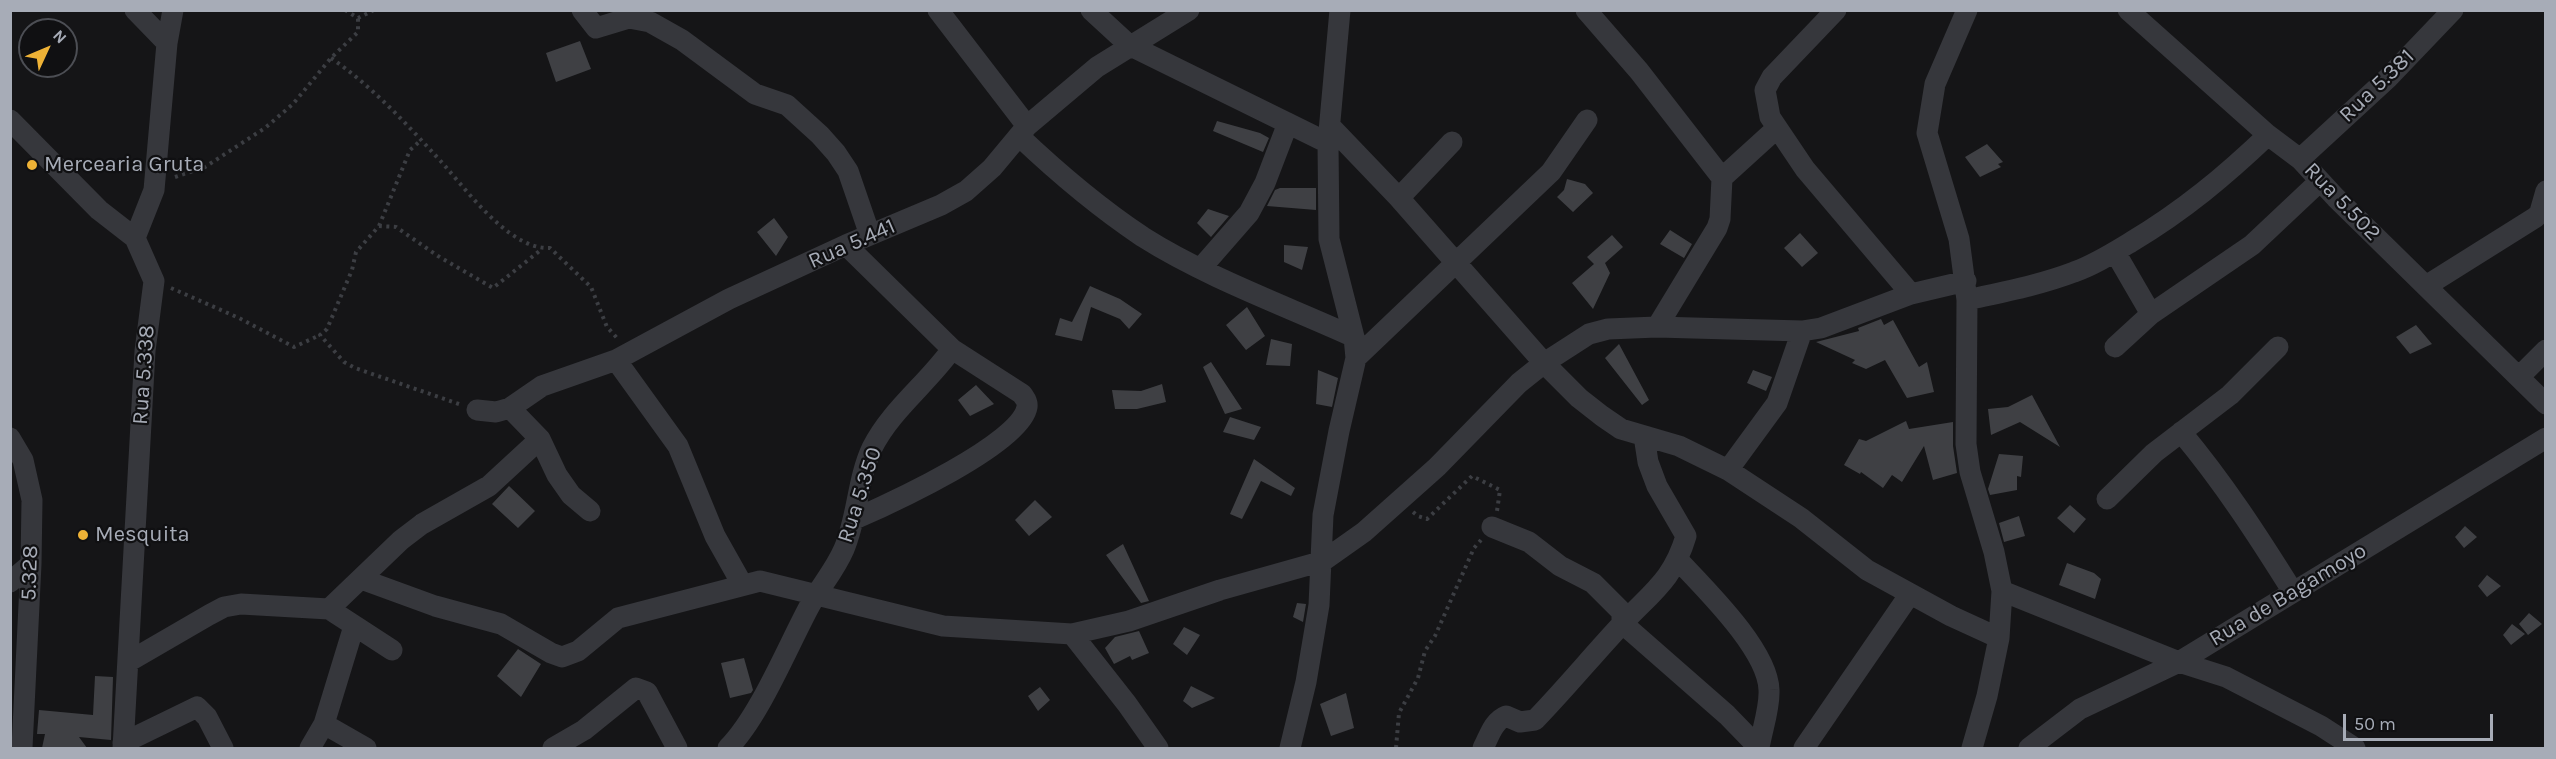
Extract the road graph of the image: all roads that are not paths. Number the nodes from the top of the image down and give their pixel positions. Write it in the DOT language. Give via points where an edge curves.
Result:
graph roads {
  1 [pos="135,10"];
  2 [pos="173,10"];
  3 [pos="582,10"];
  4 [pos="938,10"];
  5 [pos="1092,10"];
  6 [pos="1189,10"];
  7 [pos="1340,10"];
  8 [pos="1586,10"];
  9 [pos="1836,10"];
  10 [pos="1967,10"];
  11 [pos="2128,10"];
  12 [pos="2453,10"];
  13 [pos="1604,19"];
  14 [pos="167,43"];
  15 [pos="1129,45"];
  16 [pos="10,120"];
  17 [pos="1587,120"];
  18 [pos="1288,123"];
  19 [pos="1777,128"];
  20 [pos="1023,131"];
  21 [pos="1330,135"];
  22 [pos="2268,135"];
  23 [pos="1452,142"];
  24 [pos="2300,159"];
  25 [pos="1722,178"];
  26 [pos="2320,181"];
  27 [pos="2546,192"];
  28 [pos="1399,198"];
  29 [pos="870,235"];
  30 [pos="135,238"];
  31 [pos="846,245"];
  32 [pos="2115,252"];
  33 [pos="1456,262"];
  34 [pos="1201,268"];
  35 [pos="2426,286"];
  36 [pos="1967,290"];
  37 [pos="1911,294"];
  38 [pos="2151,314"];
  39 [pos="1657,327"];
  40 [pos="1802,331"];
  41 [pos="1354,337"];
  42 [pos="2115,347"];
  43 [pos="2278,347"];
  44 [pos="952,350"];
  45 [pos="2546,350"];
  46 [pos="623,356"];
  47 [pos="1356,358"];
  48 [pos="1544,363"];
  49 [pos="2519,378"];
  50 [pos="2546,404"];
  51 [pos="510,408"];
  52 [pos="477,410"];
  53 [pos="2181,432"];
  54 [pos="1644,436"];
  55 [pos="10,438"];
  56 [pos="2546,438"];
  57 [pos="540,439"];
  58 [pos="1728,470"];
  59 [pos="2107,499"];
  60 [pos="590,511"];
  61 [pos="855,519"];
  62 [pos="1492,527"];
  63 [pos="1678,560"];
  64 [pos="1323,561"];
  65 [pos="31,564"];
  66 [pos="361,579"];
  67 [pos="10,582"];
  68 [pos="742,584"];
  69 [pos="2002,591"];
  70 [pos="2293,592"];
  71 [pos="1910,594"];
  72 [pos="816,595"];
  73 [pos="329,609"];
  74 [pos="1622,624"];
  75 [pos="354,626"];
  76 [pos="1072,634"];
  77 [pos="1999,638"];
  78 [pos="392,650"];
  79 [pos="128,662"];
  80 [pos="2179,662"];
  81 [pos="324,724"];
  82 [pos="123,746"];
  83 [pos="1754,746"];
  84 [pos="22,748"];
  85 [pos="223,748"];
  86 [pos="310,748"];
  87 [pos="366,748"];
  88 [pos="553,748"];
  89 [pos="677,748"];
  90 [pos="728,748"];
  91 [pos="1158,748"];
  92 [pos="1290,748"];
  93 [pos="1483,748"];
  94 [pos="1804,748"];
  95 [pos="1972,748"];
  96 [pos="2029,748"];
  97 [pos="2355,748"];
  1 -- 14 [label="street"];
  2 -- 14 [label="street"];
  3 -- 29 [label="street" via="596,28 629,18 650,22 682,40 755,94 787,105 820,135 848,171"];
  4 -- 20 [label="street"];
  5 -- 15 [label="street"];
  6 -- 15 [label="street, Rua 5.441"];
  7 -- 21 [label="street"];
  8 -- 13 [label="street"];
  9 -- 19 [label="street" via="1772,77 1765,90 1770,117"];
  10 -- 36 [label="street" via="1935,84 1927,133 1959,239"];
  11 -- 22 [label="street, Rua 5.502"];
  12 -- 24 [label="street, Rua 5.381" via="2388,78"];
  13 -- 25 [label="street" via="1638,71"];
  14 -- 30 [label="street" via="154,184"];
  15 -- 18 [label="street"];
  15 -- 20 [label="street, Rua 5.441" via="1097,67"];
  16 -- 30 [label="street" via="99,210"];
  17 -- 33 [label="street" via="1551,172"];
  18 -- 21 [label="street"];
  18 -- 34 [label="street" via="1249,213"];
  19 -- 25 [label="street"];
  19 -- 37 [label="street" via="1805,169"];
  20 -- 29 [label="street, Rua 5.441" via="992,168 966,191"];
  20 -- 34 [label="street" via="1079,192 1144,237"];
  21 -- 28 [label="street"];
  21 -- 41 [label="street" via="1329,239"];
  22 -- 24 [label="street, Rua 5.502"];
  22 -- 32 [label="street" via="2174,216"];
  23 -- 28 [label="street"];
  24 -- 26 [label="street, Rua 5.502"];
  25 -- 39 [label="street" via="1717,228"];
  26 -- 35 [label="street, Rua 5.502"];
  26 -- 38 [label="street" via="2252,245"];
  27 -- 35 [label="street" via="2536,217"];
  28 -- 33 [label="street"];
  29 -- 31 [label="street, Rua 5.441"];
  30 -- 79 [label="street, Rua 5.338" via="154,281 145,351"];
  31 -- 44 [label="street"];
  31 -- 46 [label="street, Rua 5.441" via="729,299"];
  32 -- 36 [label="street" via="2076,272 2032,286"];
  32 -- 38 [label="street"];
  33 -- 47 [label="street"];
  33 -- 48 [label="street"];
  34 -- 41 [label="street"];
  35 -- 49 [label="street, Rua 5.502"];
  36 -- 37 [label="street"];
  36 -- 69 [label="street" via="1966,444"];
  37 -- 40 [label="street" via="1821,328"];
  38 -- 42 [label="street"];
  39 -- 40 [label="street"];
  39 -- 48 [label="street" via="1608,329 1589,334"];
  40 -- 58 [label="street" via="1777,403"];
  41 -- 47 [label="street"];
  43 -- 53 [label="street" via="2230,394"];
  44 -- 61 [label="street, Rua 5.350" via="893,415 872,448 860,484"];
  44 -- 61 [label="street" via="1022,394 1027,410 985,451 896,501"];
  45 -- 49 [label="street"];
  46 -- 51 [label="street, Rua 5.441" via="542,386"];
  46 -- 68 [label="street" via="678,446 715,536"];
  47 -- 64 [label="street" via="1323,515"];
  48 -- 54 [label="street" via="1602,416 1621,429"];
  48 -- 64 [label="street" via="1478,422 1437,467 1364,532"];
  49 -- 50 [label="street, Rua 5.502"];
  51 -- 52 [label="street, Rua 5.441" via="496,412"];
  51 -- 57 [label="street"];
  53 -- 59 [label="street"];
  53 -- 70 [label="street" via="2247,519"];
  54 -- 58 [label="street" via="1679,446"];
  54 -- 63 [label="street" via="1657,486 1686,536"];
  55 -- 65 [label="street, 5.328" via="22,460 32,500"];
  56 -- 70 [label="street, Rua de Bagamoyo"];
  57 -- 60 [label="street" via="557,475 571,495"];
  57 -- 66 [label="street" via="489,486 401,540"];
  58 -- 71 [label="street" via="1801,518 1867,570"];
  61 -- 72 [label="street, Rua 5.350" via="844,550"];
  62 -- 74 [label="street" via="1529,542 1560,566 1593,583 1622,612"];
  63 -- 74 [label="street" via="1661,586"];
  63 -- 83 [label="street" via="1762,662 1769,691"];
  64 -- 76 [label="street" via="1129,621"];
  64 -- 92 [label="street" via="1316,626"];
  65 -- 67 [label="street"];
  65 -- 84 [label="street, 5.328"];
  66 -- 68 [label="street" via="435,606 501,624 562,657 578,651 618,618"];
  66 -- 73 [label="street"];
  68 -- 72 [label="street" via="760,581"];
  69 -- 77 [label="street"];
  69 -- 80 [label="street"];
  70 -- 80 [label="street, Rua de Bagamoyo"];
  71 -- 77 [label="street"];
  71 -- 94 [label="street"];
  72 -- 76 [label="street" via="943,626"];
  72 -- 90 [label="street, Rua 5.350" via="757,707"];
  73 -- 75 [label="street"];
  73 -- 79 [label="street" via="241,604 224,607"];
  74 -- 83 [label="street" via="1727,715"];
  74 -- 93 [label="street" via="1535,720 1527,723 1501,718"];
  75 -- 78 [label="street"];
  75 -- 81 [label="street"];
  76 -- 91 [label="street"];
  77 -- 95 [label="street"];
  79 -- 82 [label="street, Rua 5.338"];
  80 -- 96 [label="street, Rua de Bagamoyo" via="2080,709"];
  80 -- 97 [label="street" via="2226,677"];
  81 -- 86 [label="street"];
  81 -- 87 [label="street"];
  82 -- 85 [label="street" via="197,707 207,717"];
  88 -- 89 [label="street" via="584,730 636,687 647,692"];
}
